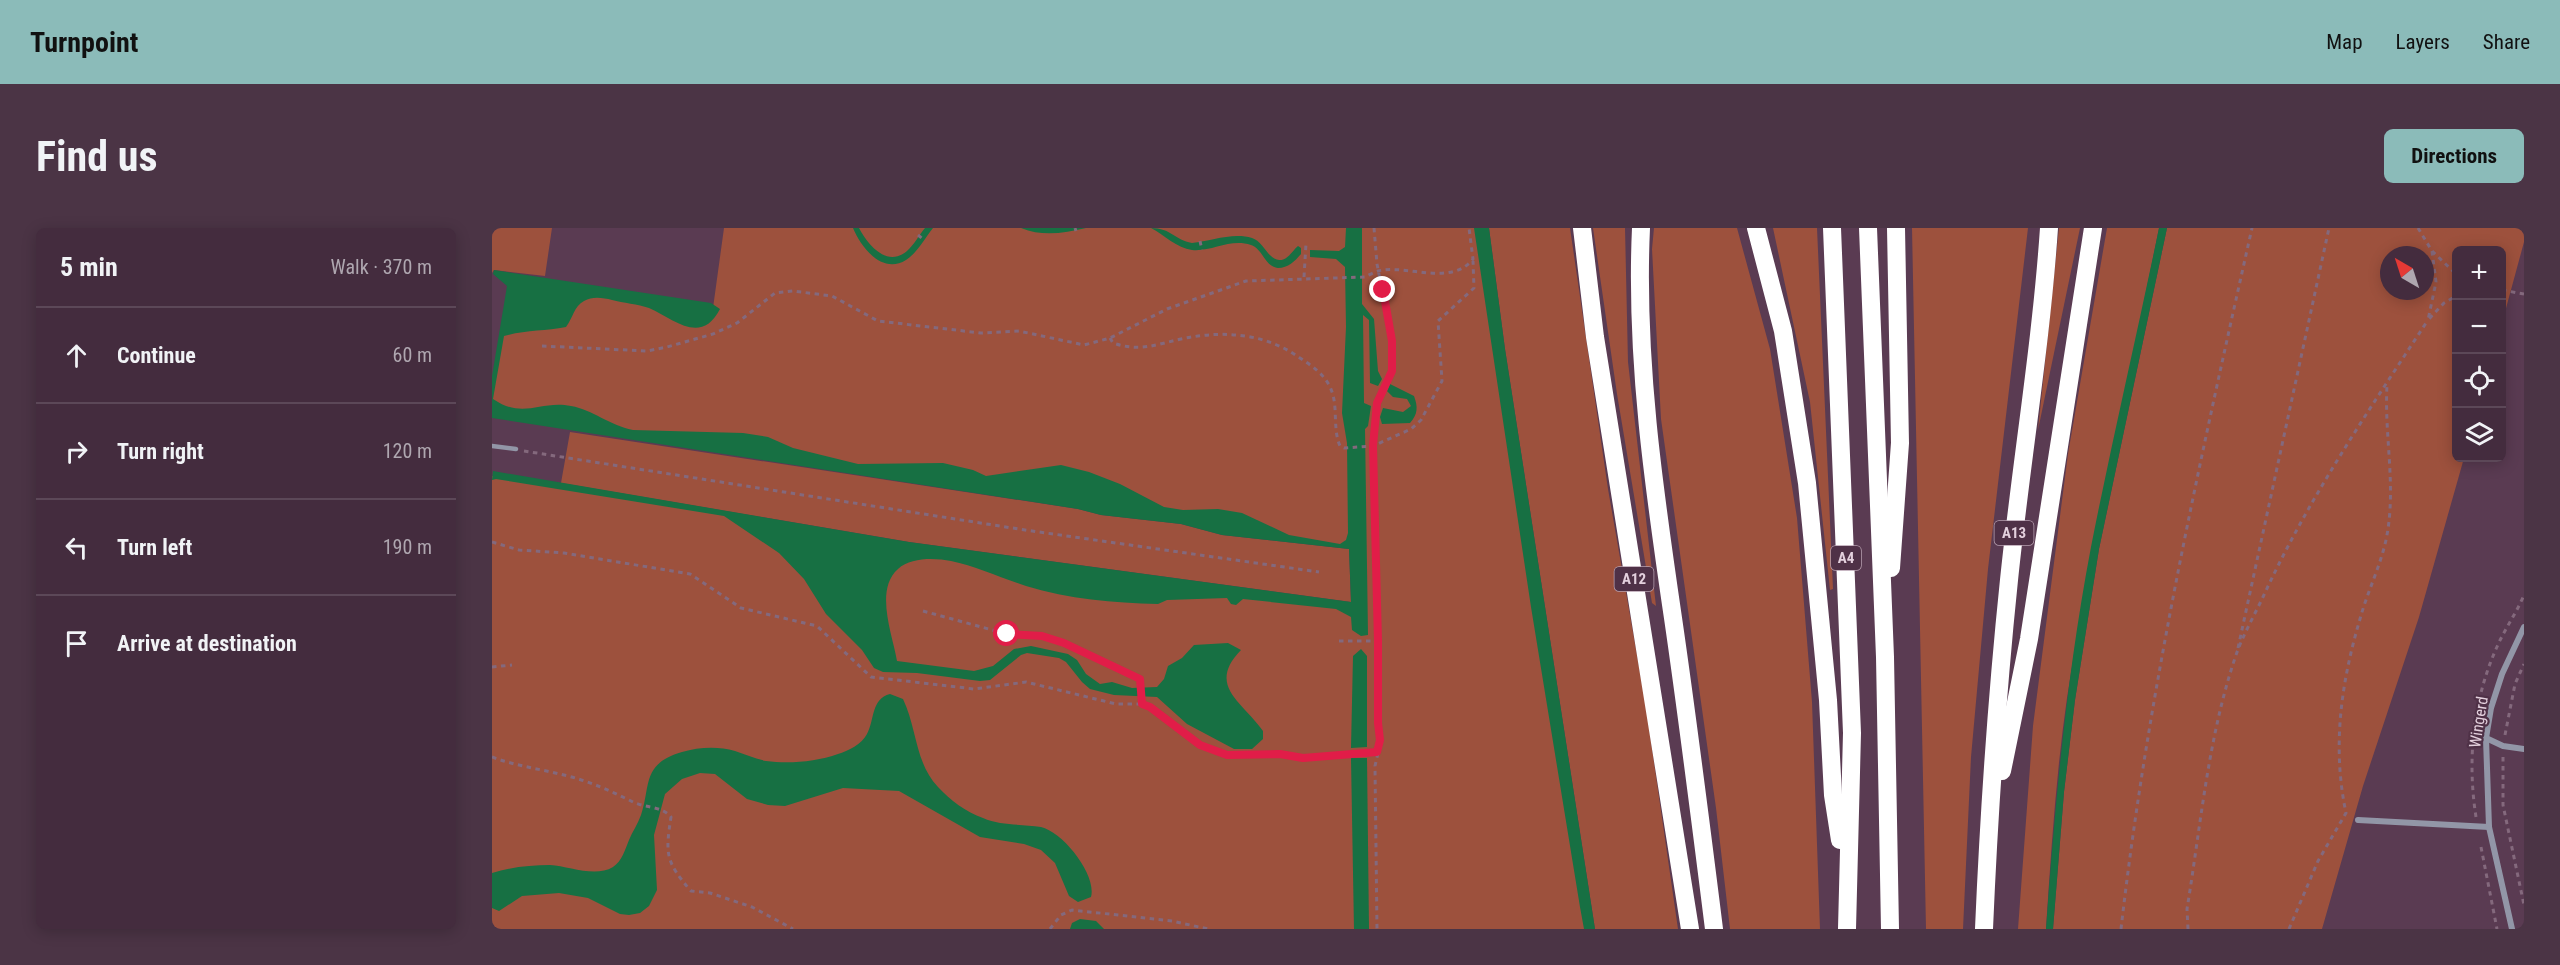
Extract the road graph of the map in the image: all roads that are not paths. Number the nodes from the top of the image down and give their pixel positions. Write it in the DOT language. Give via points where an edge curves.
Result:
graph roads {
  1 [pos="1582,228"];
  2 [pos="1641,228"];
  3 [pos="1756,228"];
  4 [pos="1832,228"];
  5 [pos="1868,228"];
  6 [pos="1896,228"];
  7 [pos="2049,228"];
  8 [pos="2093,228"];
  9 [pos="492,446"];
  10 [pos="516,449"];
  11 [pos="2524,627"];
  12 [pos="1885,657"];
  13 [pos="2486,738"];
  14 [pos="2524,749"];
  15 [pos="2358,820"];
  16 [pos="2489,827"];
  17 [pos="1988,839"];
  18 [pos="1847,889"];
  19 [pos="1690,929"];
  20 [pos="1714,929"];
  21 [pos="1847,929"];
  22 [pos="1890,929"];
  23 [pos="1984,929"];
  24 [pos="2512,929"];
  1 -- 19 [label="highway, A12" via="1595,337"];
  2 -- 20 [label="highway" via="1643,378"];
  3 -- 18 [label="highway" via="1783,331 1807,483 1833,795"];
  4 -- 18 [label="highway, A4" via="1852,733"];
  5 -- 12 [label="highway, A4"];
  6 -- 12 [label="highway, A4" via="1900,443"];
  7 -- 17 [label="highway, A13" via="2003,640"];
  8 -- 17 [label="highway, A13" via="2029,639"];
  9 -- 10 [label="lane"];
  11 -- 13 [label="street, Wingerd" via="2502,674"];
  12 -- 22 [label="highway, A4"];
  13 -- 14 [label="street"];
  13 -- 16 [label="street, Wingerd"];
  15 -- 16 [label="street"];
  16 -- 24 [label="street, Wingerd"];
  17 -- 23 [label="highway, A13"];
  18 -- 21 [label="highway, A4"];
}
